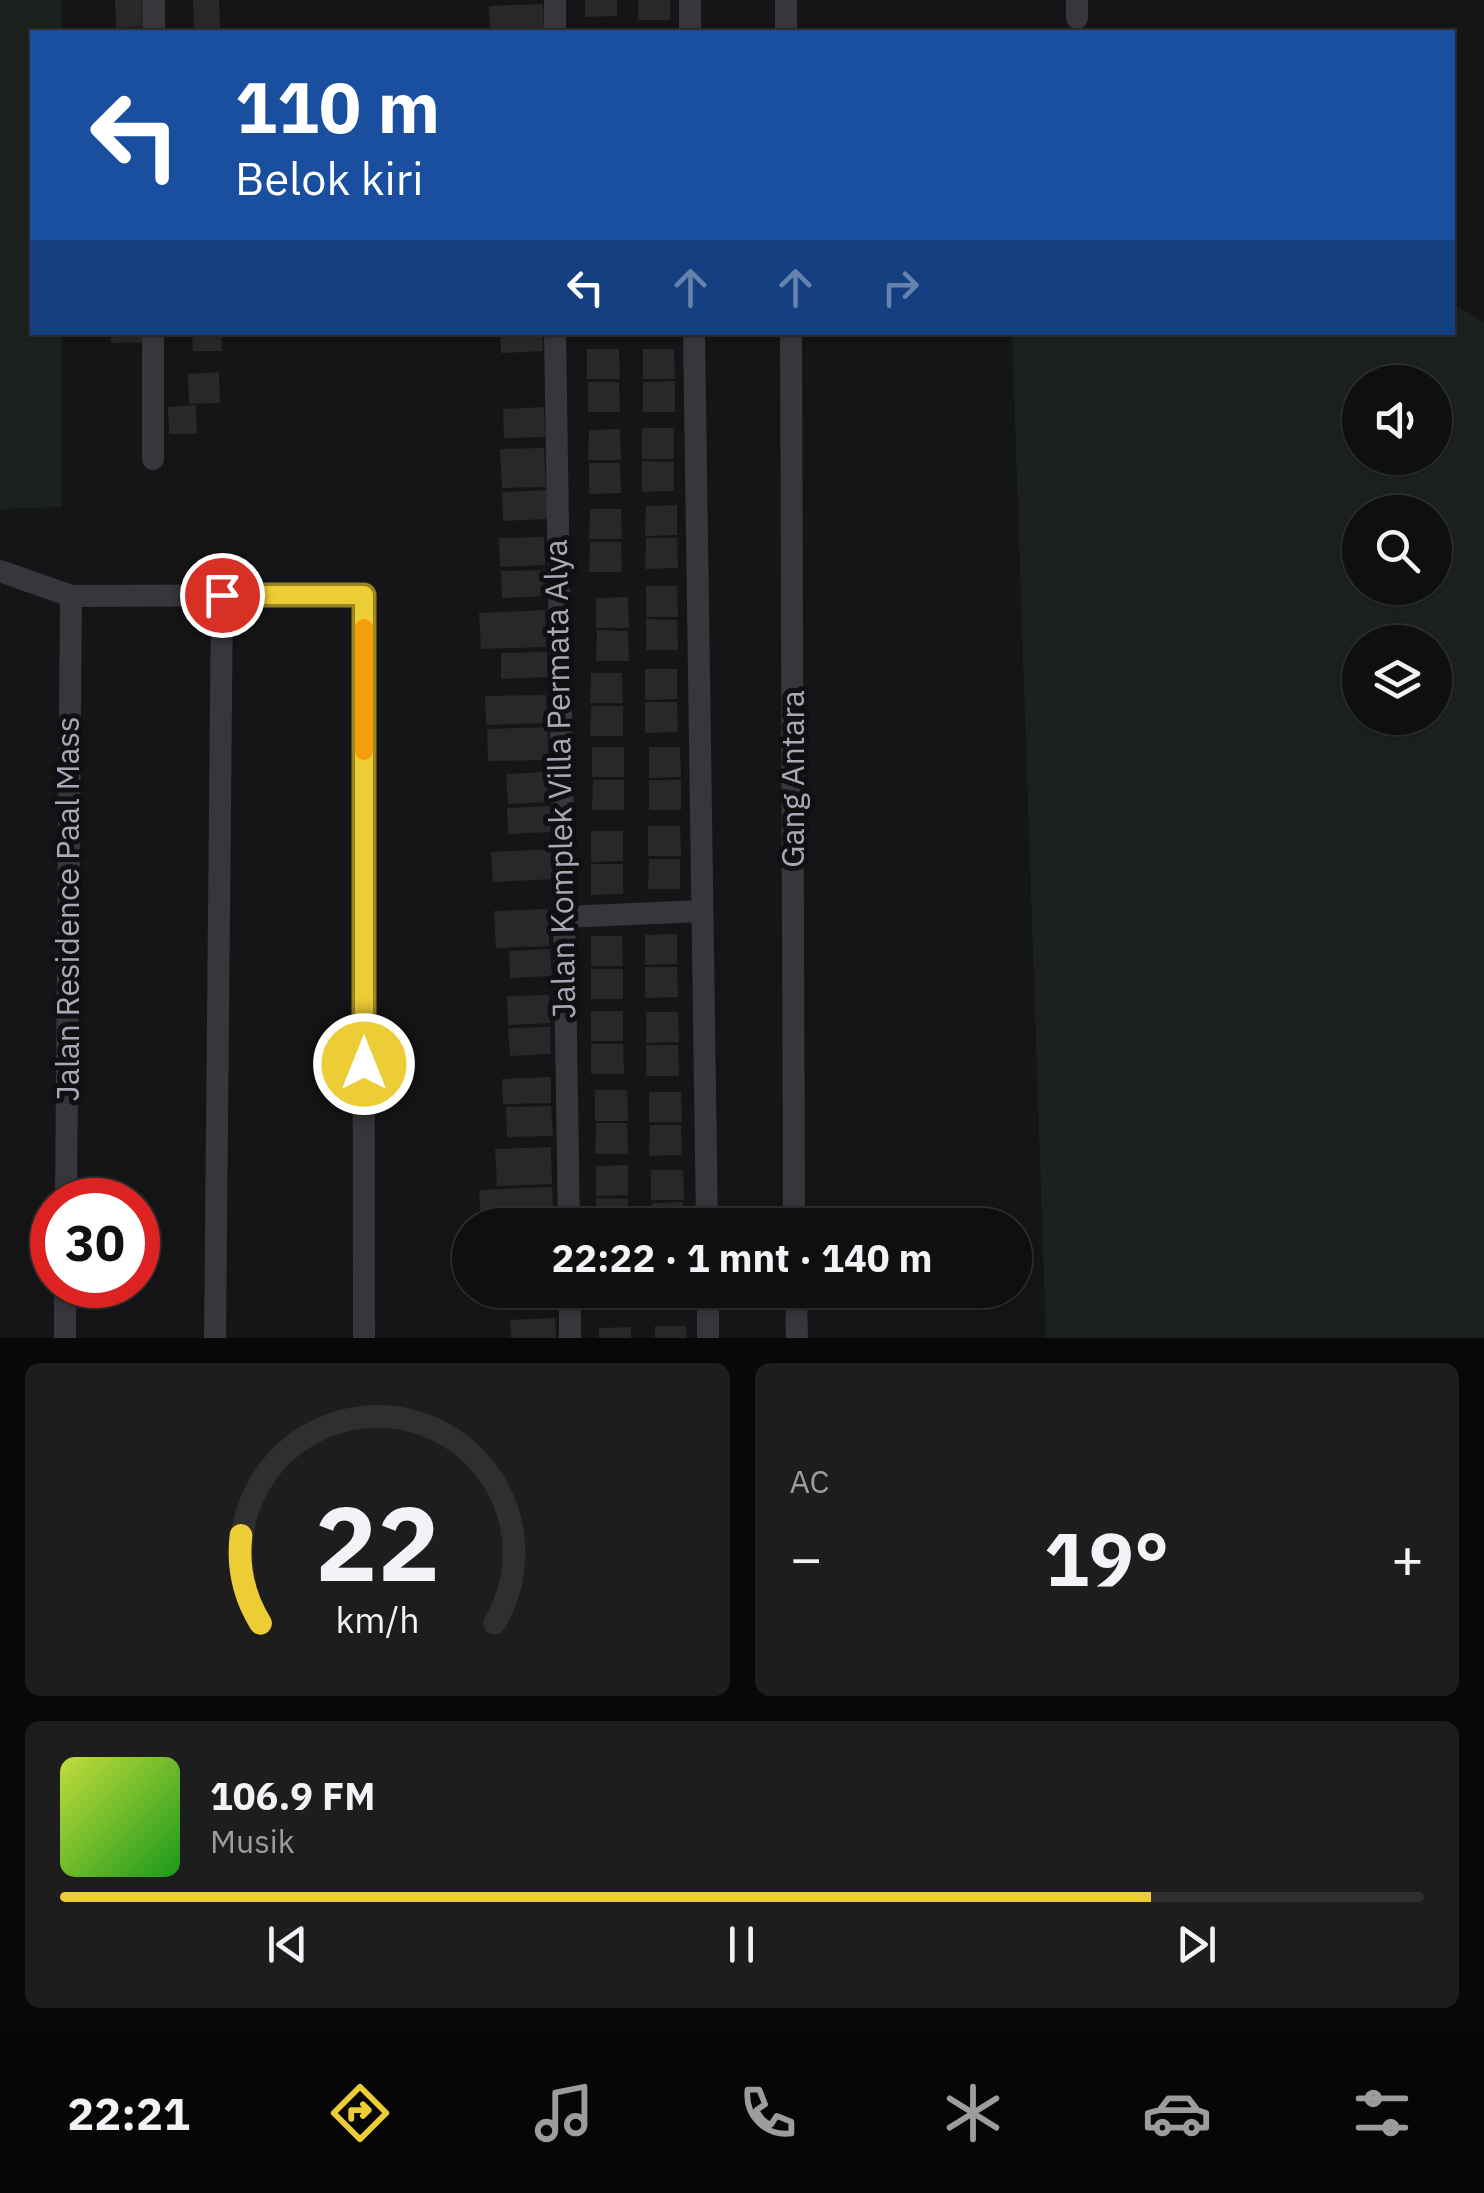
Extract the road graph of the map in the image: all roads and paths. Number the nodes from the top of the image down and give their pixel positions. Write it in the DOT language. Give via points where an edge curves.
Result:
graph roads {
  1 [pos="154,0"];
  2 [pos="556,0"];
  3 [pos="690,0"];
  4 [pos="786,0"];
  5 [pos="154,30"];
  6 [pos="556,30"];
  7 [pos="690,30"];
  8 [pos="786,30"];
  9 [pos="153,335"];
  10 [pos="555,335"];
  11 [pos="694,335"];
  12 [pos="791,335"];
  13 [pos="153,459"];
  14 [pos="0,571"];
  15 [pos="222,595"];
  16 [pos="70,607"];
  17 [pos="702,911"];
  18 [pos="563,917"];
  19 [pos="66,1178"];
  20 [pos="568,1208"];
  21 [pos="706,1208"];
  22 [pos="794,1208"];
  23 [pos="65,1308"];
  24 [pos="570,1308"];
  25 [pos="708,1308"];
  26 [pos="796,1308"];
  27 [pos="65,1338"];
  28 [pos="215,1338"];
  29 [pos="364,1338"];
  30 [pos="570,1338"];
  31 [pos="708,1338"];
  32 [pos="796,1338"];
  1 -- 5 [label="street"];
  2 -- 6 [label="street"];
  3 -- 7 [label="street"];
  4 -- 8 [label="street"];
  9 -- 13 [label="street"];
  10 -- 18 [label="street, Jalan Komplek Villa Permata Alya"];
  11 -- 17 [label="street"];
  12 -- 22 [label="street, Gang Antara"];
  14 -- 16 [label="street"];
  15 -- 16 [label="street"];
  15 -- 28 [label="street"];
  15 -- 29 [label="street" via="364,595"];
  16 -- 19 [label="street, Jalan Residence Paal Mass"];
  17 -- 18 [label="street"];
  17 -- 21 [label="street"];
  18 -- 20 [label="street, Jalan Komplek Villa Permata Alya"];
  23 -- 27 [label="street"];
  24 -- 30 [label="street"];
  25 -- 31 [label="street"];
  26 -- 32 [label="street"];
}
